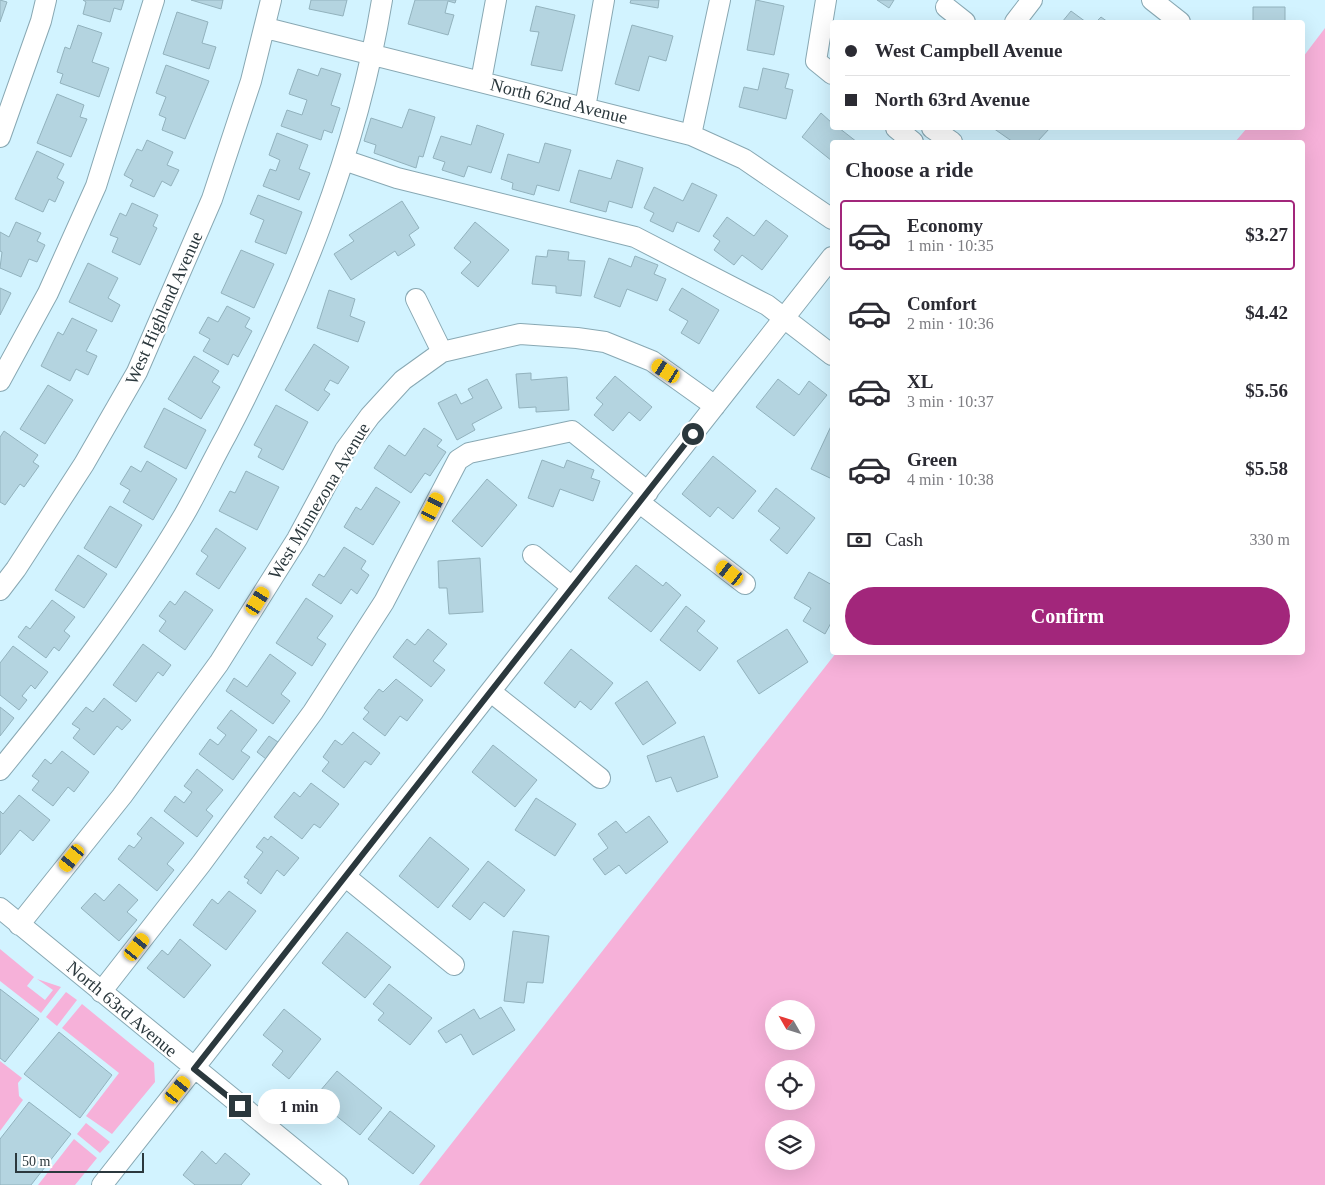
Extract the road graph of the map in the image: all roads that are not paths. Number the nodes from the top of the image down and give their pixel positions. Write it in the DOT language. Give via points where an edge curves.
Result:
graph roads {
  1 [pos="46,0"];
  2 [pos="154,0"];
  3 [pos="271,0"];
  4 [pos="382,0"];
  5 [pos="496,0"];
  6 [pos="604,0"];
  7 [pos="720,0"];
  8 [pos="826,0"];
  9 [pos="1032,0"];
  10 [pos="1152,0"];
  11 [pos="946,7"];
  12 [pos="962,20"];
  13 [pos="1017,20"];
  14 [pos="1177,20"];
  15 [pos="266,28"];
  16 [pos="373,55"];
  17 [pos="830,72"];
  18 [pos="481,81"];
  19 [pos="584,108"];
  20 [pos="899,130"];
  21 [pos="930,130"];
  22 [pos="935,130"];
  23 [pos="691,135"];
  24 [pos="0,137"];
  25 [pos="911,140"];
  26 [pos="922,140"];
  27 [pos="949,140"];
  28 [pos="344,160"];
  29 [pos="830,219"];
  30 [pos="830,260"];
  31 [pos="416,299"];
  32 [pos="785,317"];
  33 [pos="442,352"];
  34 [pos="830,353"];
  35 [pos="0,381"];
  36 [pos="715,406"];
  37 [pos="644,497"];
  38 [pos="532,555"];
  39 [pos="745,584"];
  40 [pos="572,587"];
  41 [pos="0,590"];
  42 [pos="491,692"];
  43 [pos="0,770"];
  44 [pos="600,778"];
  45 [pos="346,877"];
  46 [pos="0,908"];
  47 [pos="19,925"];
  48 [pos="454,965"];
  49 [pos="101,992"];
  50 [pos="194,1069"];
  51 [pos="102,1185"];
  52 [pos="338,1185"];
  1 -- 24 [label="street"];
  2 -- 35 [label="street" via="96,186 48,292"];
  3 -- 15 [label="street, West Highland Avenue"];
  4 -- 16 [label="street"];
  5 -- 18 [label="street"];
  6 -- 19 [label="street"];
  7 -- 23 [label="street"];
  8 -- 17 [label="street" via="816,61"];
  9 -- 13 [label="street"];
  10 -- 14 [label="street"];
  11 -- 12 [label="street"];
  15 -- 16 [label="street, North 62nd Avenue"];
  15 -- 41 [label="street, West Highland Avenue" via="212,199 137,372 84,464"];
  16 -- 18 [label="street, North 62nd Avenue"];
  16 -- 28 [label="street"];
  18 -- 19 [label="street, North 62nd Avenue"];
  19 -- 23 [label="street, North 62nd Avenue"];
  20 -- 25 [label="street"];
  21 -- 26 [label="street"];
  22 -- 27 [label="street"];
  23 -- 29 [label="street, North 62nd Avenue" via="744,159"];
  28 -- 32 [label="street" via="397,178 635,237 736,288"];
  28 -- 43 [label="street" via="304,272 266,359 184,514 117,618"];
  30 -- 32 [label="street"];
  31 -- 33 [label="street"];
  32 -- 34 [label="street"];
  32 -- 36 [label="street"];
  33 -- 36 [label="street, West Minnezona Avenue" via="520,334 605,342 652,361"];
  33 -- 47 [label="street, West Minnezona Avenue" via="403,380 370,416 346,450 297,539 219,663 122,796"];
  36 -- 37 [label="street"];
  37 -- 39 [label="street"];
  37 -- 40 [label="street"];
  37 -- 49 [label="street" via="572,431 469,453 458,460 384,602 313,712"];
  38 -- 40 [label="street"];
  40 -- 42 [label="street"];
  42 -- 44 [label="street"];
  42 -- 45 [label="street"];
  45 -- 48 [label="street"];
  45 -- 50 [label="street"];
  46 -- 47 [label="street, North 63rd Avenue"];
  47 -- 49 [label="street, North 63rd Avenue"];
  49 -- 50 [label="street, North 63rd Avenue"];
  50 -- 51 [label="street"];
  50 -- 52 [label="street, North 63rd Avenue"];
}
